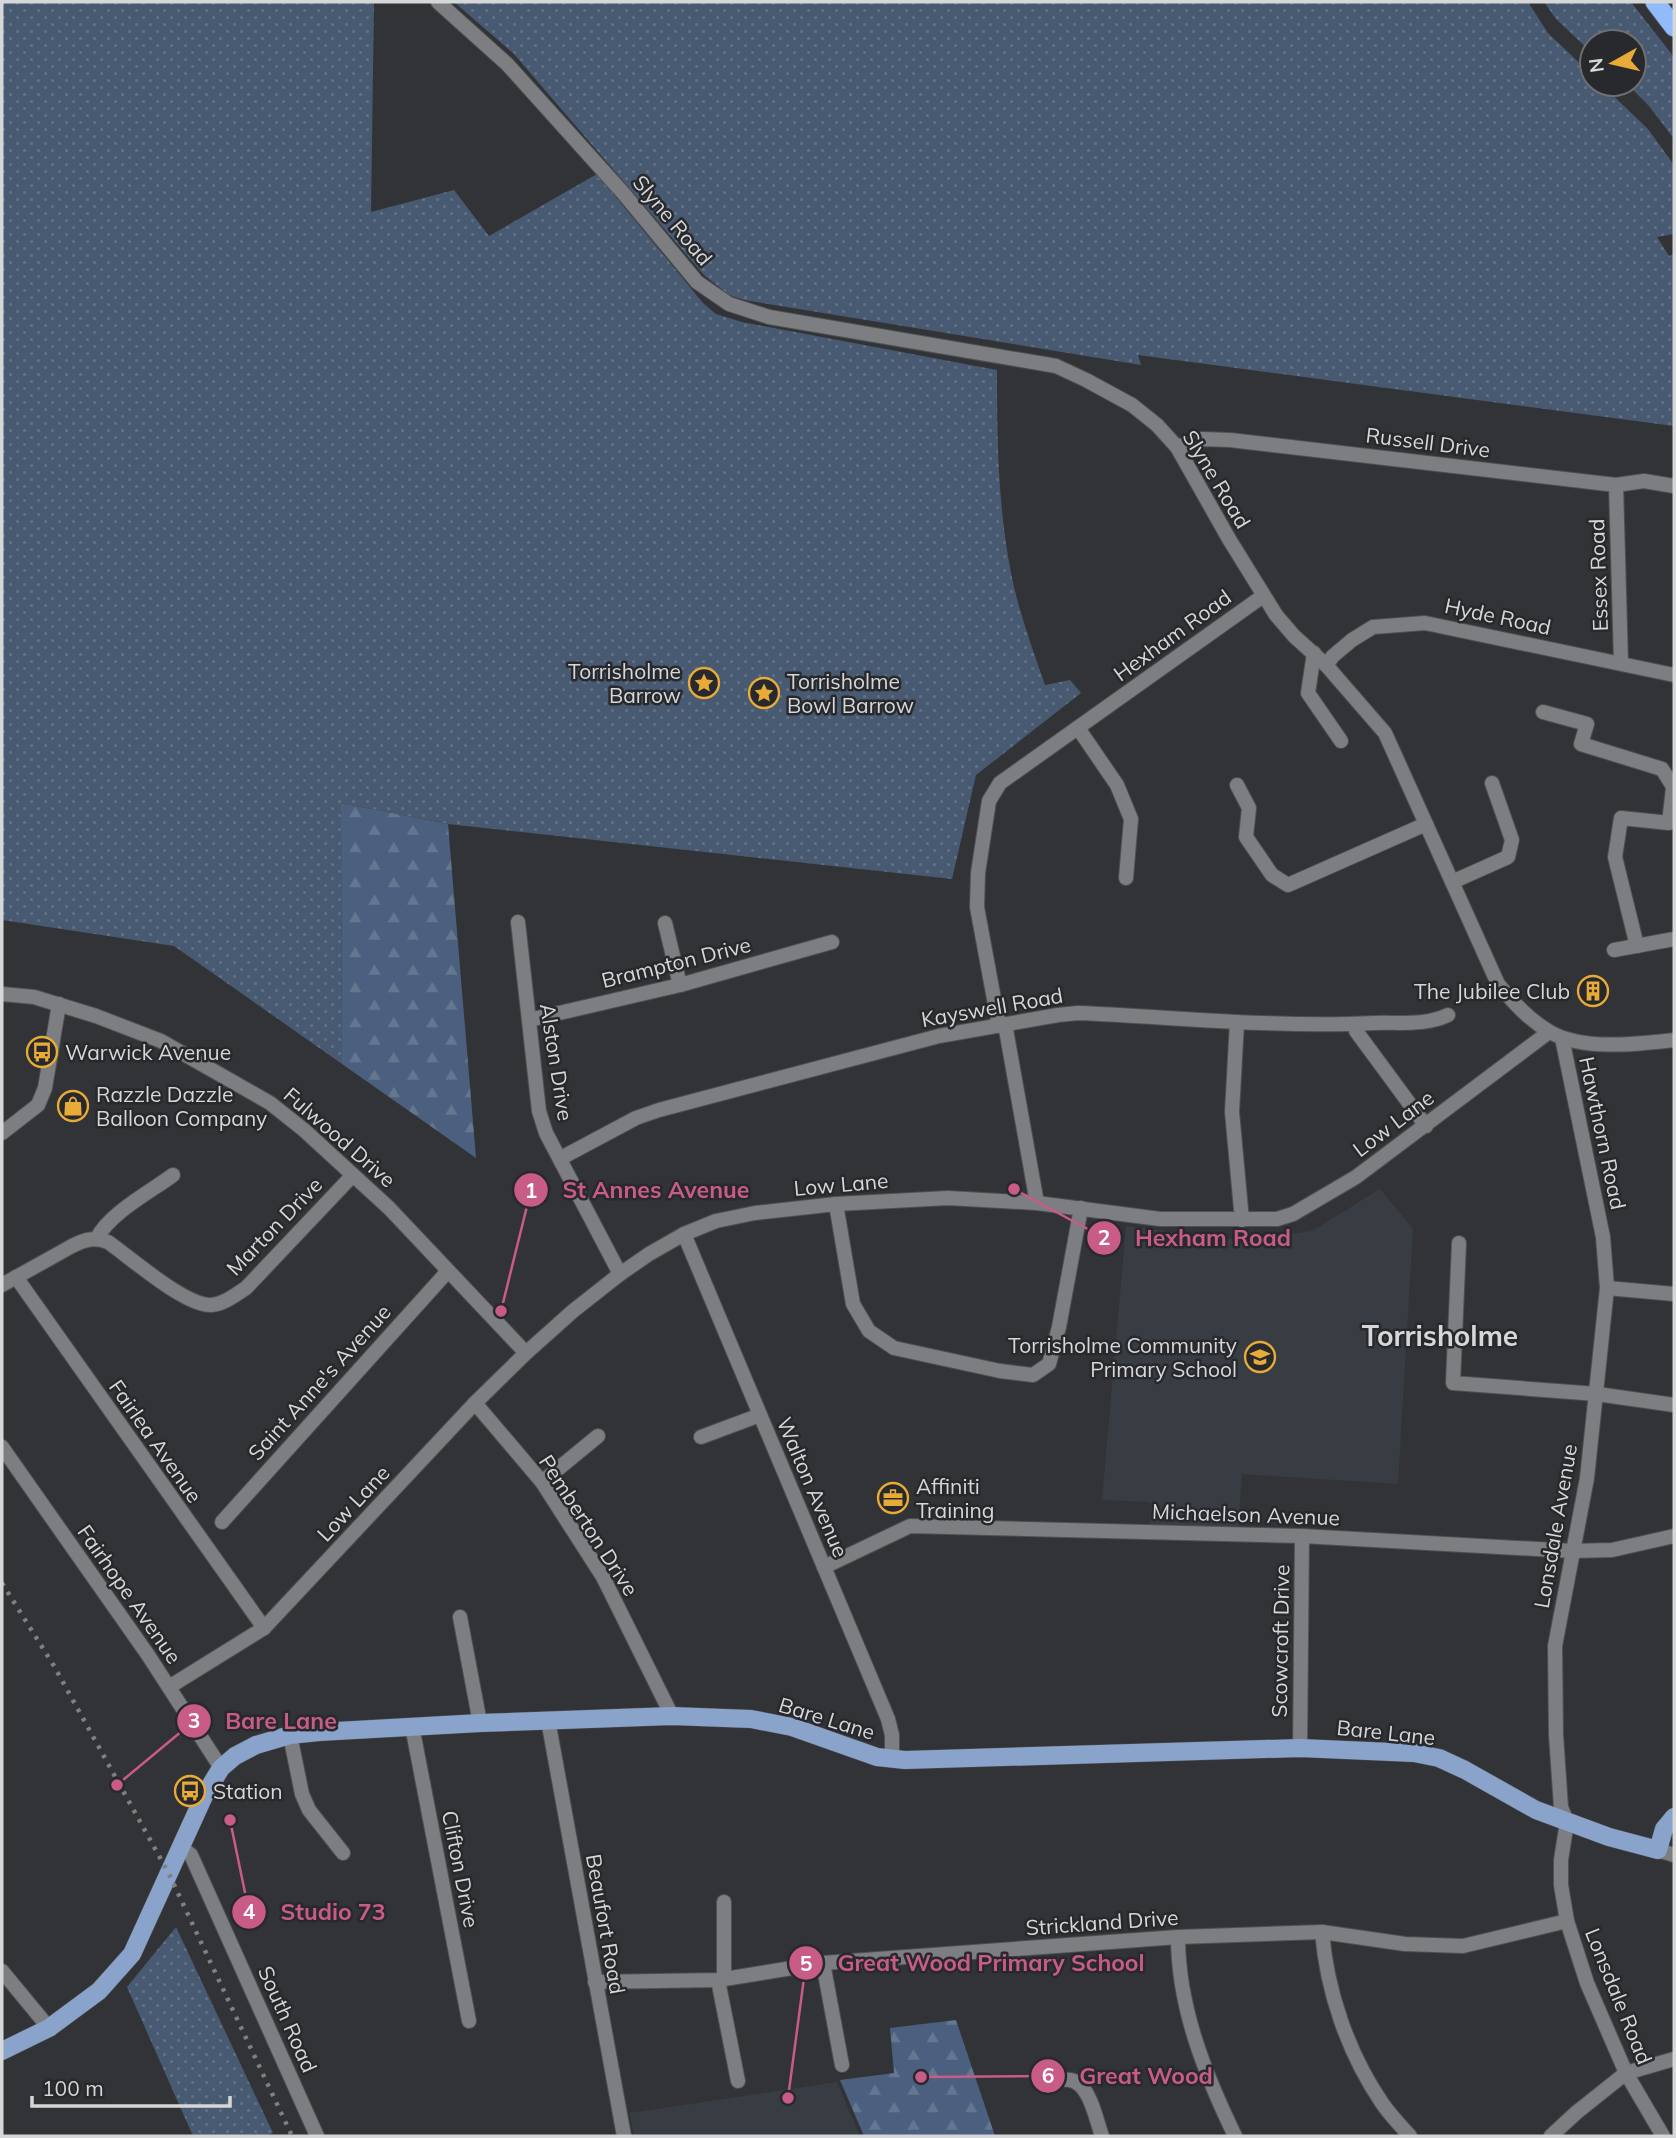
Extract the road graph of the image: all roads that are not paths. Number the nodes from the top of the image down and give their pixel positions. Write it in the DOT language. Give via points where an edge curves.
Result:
graph roads {
  1 [pos="438,2"];
  2 [pos="1656,2"];
  3 [pos="1674,27"];
  4 [pos="1177,447"];
  5 [pos="1616,485"];
  6 [pos="1674,486"];
  7 [pos="1263,596"];
  8 [pos="1314,653"];
  9 [pos="1621,663"];
  10 [pos="1326,665"];
  11 [pos="1674,676"];
  12 [pos="1543,712"];
  13 [pos="1078,729"];
  14 [pos="1341,741"];
  15 [pos="1492,783"];
  16 [pos="1237,785"];
  17 [pos="1674,788"];
  18 [pos="1426,824"];
  19 [pos="1126,878"];
  20 [pos="1452,882"];
  21 [pos="517,922"];
  22 [pos="665,923"];
  23 [pos="1674,939"];
  24 [pos="832,942"];
  25 [pos="1637,946"];
  26 [pos="1614,950"];
  27 [pos="680,985"];
  28 [pos="2,994"];
  29 [pos="59,1004"];
  30 [pos="1448,1015"];
  31 [pos="528,1020"];
  32 [pos="1237,1022"];
  33 [pos="1002,1025"];
  34 [pos="1355,1025"];
  35 [pos="1555,1035"];
  36 [pos="1674,1040"];
  37 [pos="1426,1126"];
  38 [pos="2,1133"];
  39 [pos="561,1158"];
  40 [pos="173,1175"];
  41 [pos="353,1175"];
  42 [pos="1037,1203"];
  43 [pos="836,1204"];
  44 [pos="1081,1208"];
  45 [pos="1242,1220"];
  46 [pos="684,1234"];
  47 [pos="1603,1237"];
  48 [pos="97,1238"];
  49 [pos="1459,1244"];
  50 [pos="448,1271"];
  51 [pos="620,1274"];
  52 [pos="16,1277"];
  53 [pos="2,1285"];
  54 [pos="1607,1289"];
  55 [pos="1674,1294"];
  56 [pos="526,1353"];
  57 [pos="1597,1394"];
  58 [pos="475,1403"];
  59 [pos="1674,1405"];
  60 [pos="760,1415"];
  61 [pos="598,1436"];
  62 [pos="701,1437"];
  63 [pos="2,1447"];
  64 [pos="542,1482"];
  65 [pos="222,1522"];
  66 [pos="1303,1536"];
  67 [pos="1674,1536"];
  68 [pos="1572,1551"];
  69 [pos="824,1567"];
  70 [pos="460,1617"];
  71 [pos="264,1628"];
  72 [pos="169,1687"];
  73 [pos="672,1716"];
  74 [pos="548,1720"];
  75 [pos="480,1723"];
  76 [pos="412,1726"];
  77 [pos="290,1735"];
  78 [pos="1300,1748"];
  79 [pos="892,1759"];
  80 [pos="221,1768"];
  81 [pos="1674,1817"];
  82 [pos="1567,1822"];
  83 [pos="181,1847"];
  84 [pos="343,1853"];
  85 [pos="1666,1853"];
  86 [pos="724,1902"];
  87 [pos="1567,1921"];
  88 [pos="1322,1932"];
  89 [pos="1178,1937"];
  90 [pos="823,1963"];
  91 [pos="2,1971"];
  92 [pos="721,1980"];
  93 [pos="595,1982"];
  94 [pos="469,2021"];
  95 [pos="49,2028"];
  96 [pos="2,2051"];
  97 [pos="1674,2059"];
  98 [pos="842,2065"];
  99 [pos="1626,2073"];
  100 [pos="1052,2080"];
  101 [pos="738,2081"];
  102 [pos="317,2136"];
  103 [pos="624,2136"];
  104 [pos="1102,2136"];
  105 [pos="1235,2136"];
  106 [pos="1410,2136"];
  107 [pos="1551,2136"];
  108 [pos="1663,2136"];
  1 -- 4 [label="street, Slyne Road" via="508,64 697,282 729,304 769,317 1056,366 1132,405"];
  2 -- 3 [label="highway"];
  4 -- 5 [label="street, Russell Drive" via="1202,439 1230,440"];
  4 -- 7 [label="street, Slyne Road"];
  5 -- 6 [label="street, Russell Drive" via="1644,481"];
  5 -- 9 [label="street, Essex Road"];
  7 -- 8 [label="street, Slyne Road" via="1294,636"];
  7 -- 13 [label="street, Hexham Road"];
  8 -- 10 [label="street, Slyne Road"];
  8 -- 14 [label="street" via="1308,693"];
  9 -- 10 [label="street, Hyde Road" via="1425,622 1373,627"];
  9 -- 11 [label="street, Hyde Road"];
  10 -- 18 [label="street, Slyne Road" via="1385,733"];
  12 -- 17 [label="street" via="1587,724 1581,744 1662,769"];
  13 -- 19 [label="street" via="1117,785 1131,819"];
  13 -- 33 [label="street, Hexham Road" via="1000,783 989,801 977,907"];
  15 -- 20 [label="street" via="1513,840 1508,857"];
  16 -- 18 [label="street" via="1249,808 1246,836 1272,875 1288,885"];
  17 -- 25 [label="street" via="1669,823 1621,818 1615,857"];
  18 -- 20 [label="street, Slyne Road"];
  20 -- 35 [label="street, Slyne Road" via="1498,984 1521,1012"];
  21 -- 31 [label="street, Alston Drive"];
  22 -- 27 [label="street"];
  23 -- 25 [label="street"];
  24 -- 27 [label="street, Brampton Drive"];
  25 -- 26 [label="street"];
  27 -- 31 [label="street, Brampton Drive"];
  28 -- 29 [label="street, Fulwood Drive"];
  29 -- 38 [label="street" via="38,1105"];
  29 -- 41 [label="street, Fulwood Drive" via="161,1041 231,1079 270,1102"];
  30 -- 34 [label="street, Kayswell Road" via="1428,1022"];
  31 -- 39 [label="street, Alston Drive" via="539,1111"];
  32 -- 33 [label="street, Kayswell Road" via="1078,1013"];
  32 -- 34 [label="street, Kayswell Road"];
  32 -- 45 [label="street" via="1232,1112"];
  33 -- 39 [label="street, Kayswell Road" via="939,1036 659,1110"];
  33 -- 42 [label="street, Hexham Road"];
  34 -- 37 [label="street"];
  35 -- 36 [label="street, Slyne Road" via="1626,1045"];
  35 -- 37 [label="street, Low Lane"];
  35 -- 47 [label="street, Hawthorn Road"];
  37 -- 45 [label="street, Low Lane" via="1356,1177 1293,1214"];
  39 -- 51 [label="street, Alston Drive"];
  40 -- 48 [label="street" via="102,1228"];
  41 -- 48 [label="street, Marton Drive" via="246,1289 211,1305 193,1301"];
  41 -- 50 [label="street, Fulwood Drive"];
  42 -- 43 [label="street, Low Lane" via="970,1198"];
  42 -- 44 [label="street, Low Lane"];
  43 -- 44 [label="street" via="853,1304 869,1331 894,1348 1033,1375 1049,1364"];
  43 -- 46 [label="street, Low Lane" via="755,1213"];
  44 -- 45 [label="street, Low Lane" via="1160,1219"];
  46 -- 51 [label="street, Low Lane"];
  46 -- 60 [label="street, Walton Avenue"];
  47 -- 54 [label="street, Lonsdale Avenue"];
  48 -- 52 [label="street" via="84,1240"];
  49 -- 57 [label="street" via="1453,1383"];
  50 -- 56 [label="street, Fulwood Drive"];
  50 -- 65 [label="street, Saint Anne's Avenue"];
  51 -- 56 [label="street, Low Lane"];
  52 -- 53 [label="street"];
  52 -- 71 [label="street, Fairlea Avenue"];
  54 -- 55 [label="street"];
  54 -- 57 [label="street, Lonsdale Avenue"];
  56 -- 58 [label="street, Low Lane"];
  57 -- 59 [label="street"];
  57 -- 68 [label="street, Lonsdale Avenue"];
  58 -- 64 [label="street, Pemberton Drive"];
  58 -- 71 [label="street, Low Lane"];
  60 -- 62 [label="street"];
  60 -- 69 [label="street, Walton Avenue"];
  61 -- 64 [label="street"];
  63 -- 72 [label="street, Fairhope Avenue"];
  64 -- 73 [label="street, Pemberton Drive" via="603,1577"];
  66 -- 68 [label="street, Michaelson Avenue"];
  66 -- 69 [label="street, Michaelson Avenue" via="910,1526"];
  66 -- 78 [label="street, Scowcroft Drive"];
  67 -- 68 [label="street, Michaelson Avenue" via="1612,1550"];
  68 -- 82 [label="street, Lonsdale Avenue" via="1555,1646 1557,1759 1561,1807"];
  69 -- 79 [label="street, Walton Avenue" via="888,1719"];
  70 -- 75 [label="street"];
  71 -- 72 [label="street, Low Lane"];
  72 -- 80 [label="street, Fairhope Avenue"];
  73 -- 74 [label="main road, Bare Lane"];
  73 -- 79 [label="main road, Bare Lane" via="751,1719 792,1727"];
  74 -- 75 [label="main road, Bare Lane"];
  74 -- 93 [label="street, Beaufort Road"];
  75 -- 76 [label="main road, Bare Lane"];
  76 -- 77 [label="main road, Bare Lane"];
  76 -- 94 [label="street, Clifton Drive"];
  77 -- 80 [label="main road, Bare Lane" via="256,1745"];
  77 -- 84 [label="street" via="309,1810"];
  78 -- 79 [label="main road, Bare Lane"];
  78 -- 82 [label="main road, Bare Lane" via="1414,1753 1439,1759"];
  80 -- 83 [label="main road, Bare Lane" via="200,1801"];
  81 -- 85 [label="main road, Bare Lane" via="1664,1829"];
  82 -- 85 [label="main road, Bare Lane"];
  82 -- 87 [label="street, Lonsdale Road" via="1561,1885"];
  83 -- 95 [label="main road, Bare Lane" via="132,1955 99,1991"];
  83 -- 102 [label="street, South Road" via="191,1855"];
  86 -- 92 [label="street"];
  87 -- 88 [label="street, Strickland Drive" via="1463,1946 1405,1944"];
  87 -- 99 [label="street, Lonsdale Road" via="1587,1983"];
  88 -- 89 [label="street, Strickland Drive"];
  88 -- 106 [label="street" via="1346,2036 1382,2104"];
  89 -- 90 [label="street, Strickland Drive"];
  89 -- 105 [label="street" via="1188,2015"];
  90 -- 92 [label="street, Strickland Drive"];
  90 -- 98 [label="street"];
  91 -- 95 [label="street"];
  92 -- 93 [label="street, Strickland Drive"];
  92 -- 101 [label="street"];
  93 -- 103 [label="street, Beaufort Road"];
  95 -- 96 [label="main road, Bare Lane"];
  97 -- 99 [label="street"];
  99 -- 107 [label="street"];
  99 -- 108 [label="street, Lonsdale Road"];
  100 -- 104 [label="street" via="1072,2080 1082,2086"];
}
